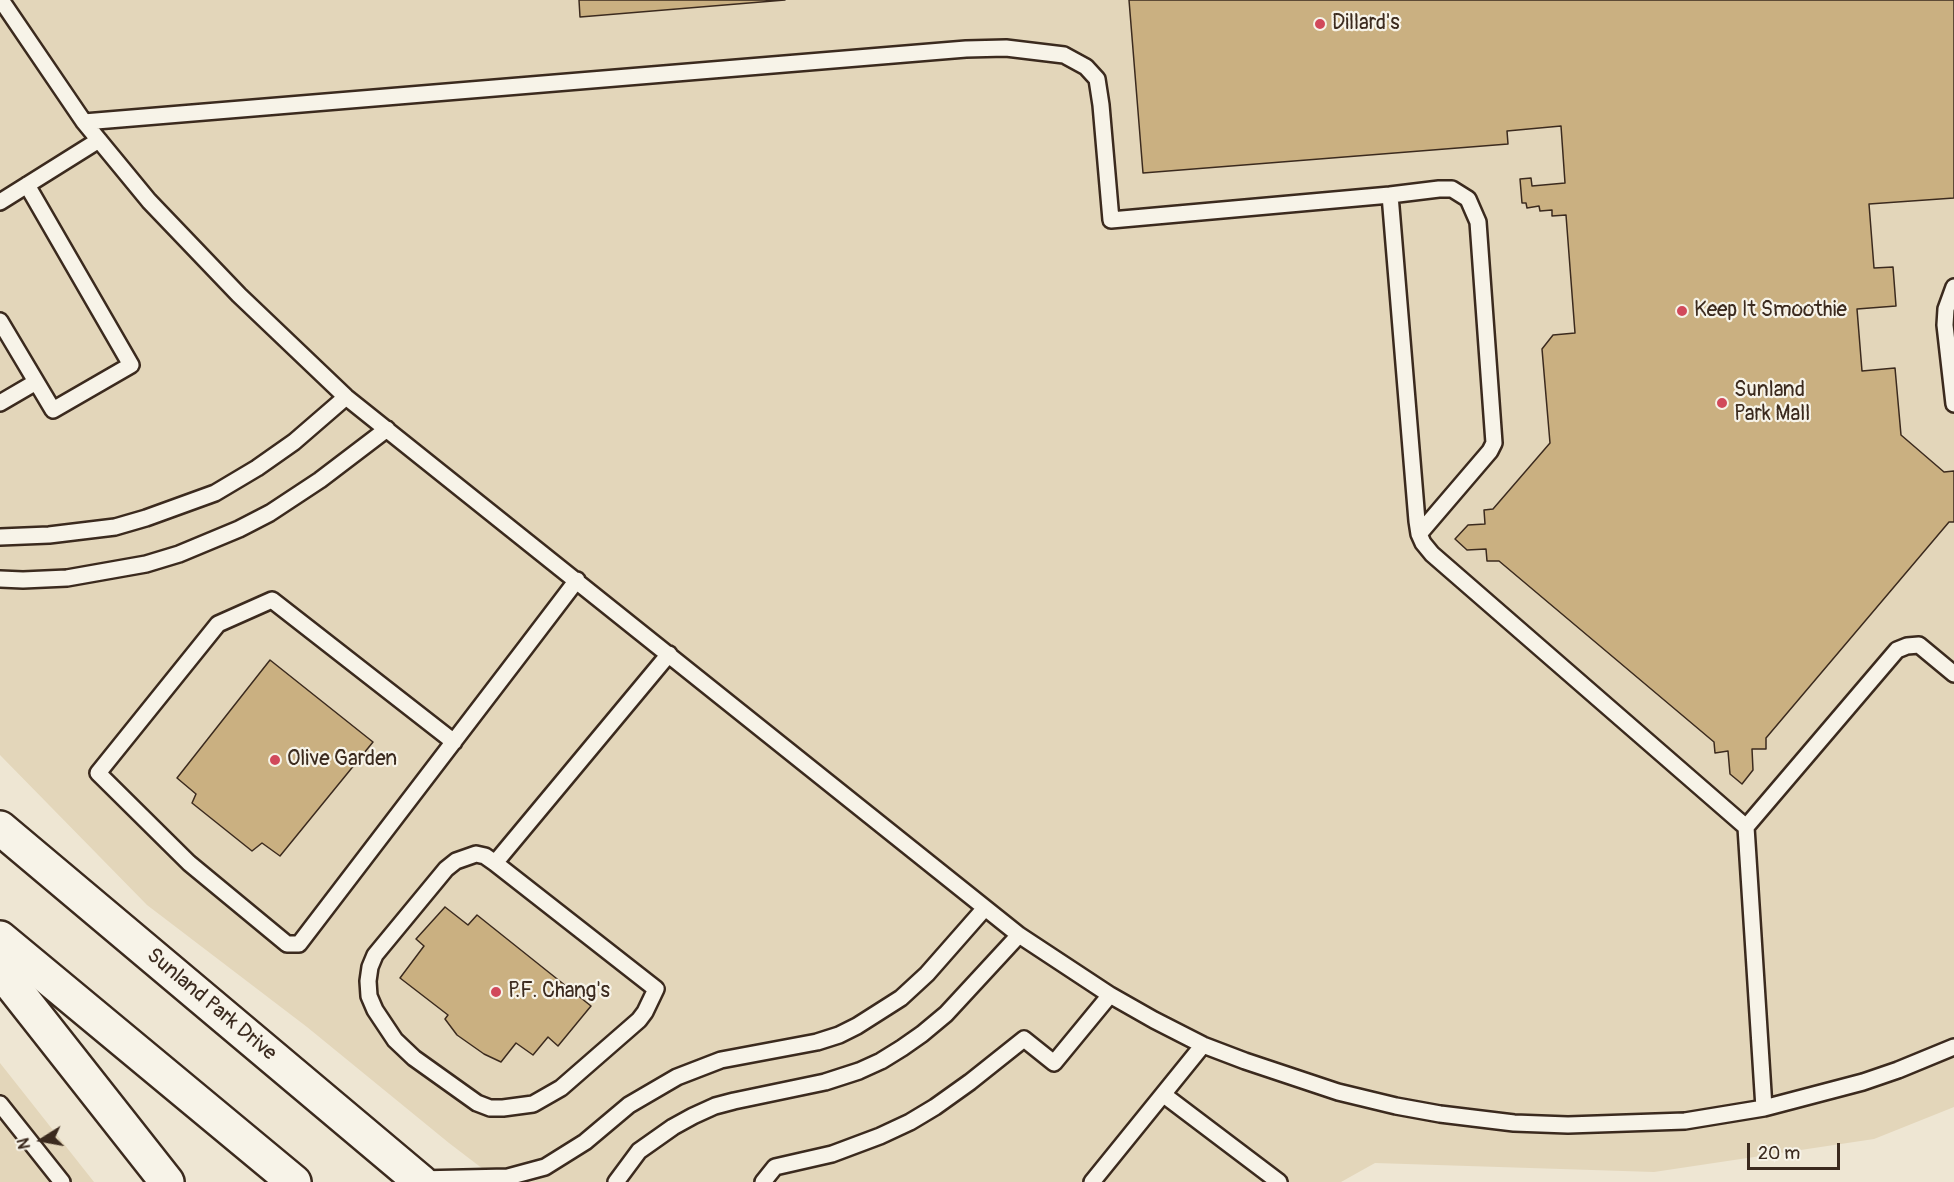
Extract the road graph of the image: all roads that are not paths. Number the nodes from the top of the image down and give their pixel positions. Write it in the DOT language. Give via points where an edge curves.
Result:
graph roads {
  1 [pos="4,10"];
  2 [pos="84,122"];
  3 [pos="99,140"];
  4 [pos="27,185"];
  5 [pos="1390,195"];
  6 [pos="0,202"];
  7 [pos="1954,287"];
  8 [pos="0,321"];
  9 [pos="36,382"];
  10 [pos="346,397"];
  11 [pos="0,403"];
  12 [pos="1954,404"];
  13 [pos="387,429"];
  14 [pos="1419,534"];
  15 [pos="0,537"];
  16 [pos="0,579"];
  17 [pos="577,580"];
  18 [pos="669,654"];
  19 [pos="1954,674"];
  20 [pos="453,742"];
  21 [pos="1746,827"];
  22 [pos="0,828"];
  23 [pos="495,863"];
  24 [pos="985,908"];
  25 [pos="1019,935"];
  26 [pos="0,938"];
  27 [pos="0,970"];
  28 [pos="1110,995"];
  29 [pos="1203,1045"];
  30 [pos="1954,1047"];
  31 [pos="1164,1095"];
  32 [pos="0,1104"];
  33 [pos="1764,1108"];
  34 [pos="419,1181"];
  35 [pos="62,1182"];
  36 [pos="166,1182"];
  37 [pos="294,1182"];
  38 [pos="616,1182"];
  39 [pos="763,1182"];
  40 [pos="1092,1182"];
  41 [pos="1279,1182"];
  1 -- 2 [label="lane"];
  2 -- 3 [label="lane"];
  2 -- 5 [label="lane" via="1006,48 1064,55 1097,80 1111,220"];
  3 -- 4 [label="lane"];
  3 -- 10 [label="lane" via="183,237"];
  4 -- 6 [label="lane"];
  4 -- 9 [label="lane" via="131,365 53,410"];
  5 -- 14 [label="lane"];
  5 -- 14 [label="lane" via="1452,189 1468,199 1478,222 1494,443"];
  7 -- 12 [label="lane" via="1945,325"];
  8 -- 9 [label="lane"];
  9 -- 11 [label="lane"];
  10 -- 13 [label="lane"];
  10 -- 15 [label="lane" via="294,442 215,493 115,526"];
  13 -- 16 [label="lane" via="270,513 179,554 76,576"];
  13 -- 17 [label="lane"];
  14 -- 21 [label="lane" via="1426,549"];
  17 -- 18 [label="lane"];
  17 -- 20 [label="lane"];
  18 -- 23 [label="lane"];
  18 -- 24 [label="lane"];
  19 -- 21 [label="lane" via="1919,645 1897,650"];
  20 -- 20 [label="lane" via="299,944 287,944 189,863 98,773 218,624 272,600"];
  21 -- 33 [label="lane"];
  22 -- 34 [label="main road, Sunland Park Drive"];
  23 -- 23 [label="lane" via="656,989 639,1020 561,1088 533,1104 503,1108 477,1103 414,1058 395,1040 375,1010 368,981 375,955 446,869 476,854"];
  24 -- 25 [label="lane"];
  24 -- 34 [label="lane" via="901,998 839,1035 721,1060 677,1077 630,1105 585,1142 545,1167 508,1177"];
  25 -- 28 [label="lane"];
  25 -- 38 [label="lane" via="946,1014 902,1048 870,1066 825,1082 734,1101 693,1116 639,1151"];
  26 -- 37 [label="main road"];
  27 -- 36 [label="main road"];
  28 -- 29 [label="lane"];
  28 -- 39 [label="lane" via="1054,1063 1024,1039 910,1122 832,1154 775,1167"];
  29 -- 31 [label="lane"];
  29 -- 33 [label="lane" via="1338,1092 1483,1120 1613,1125 1685,1121"];
  30 -- 33 [label="lane" via="1863,1082"];
  31 -- 40 [label="lane"];
  31 -- 41 [label="lane"];
  32 -- 35 [label="lane"];
}
